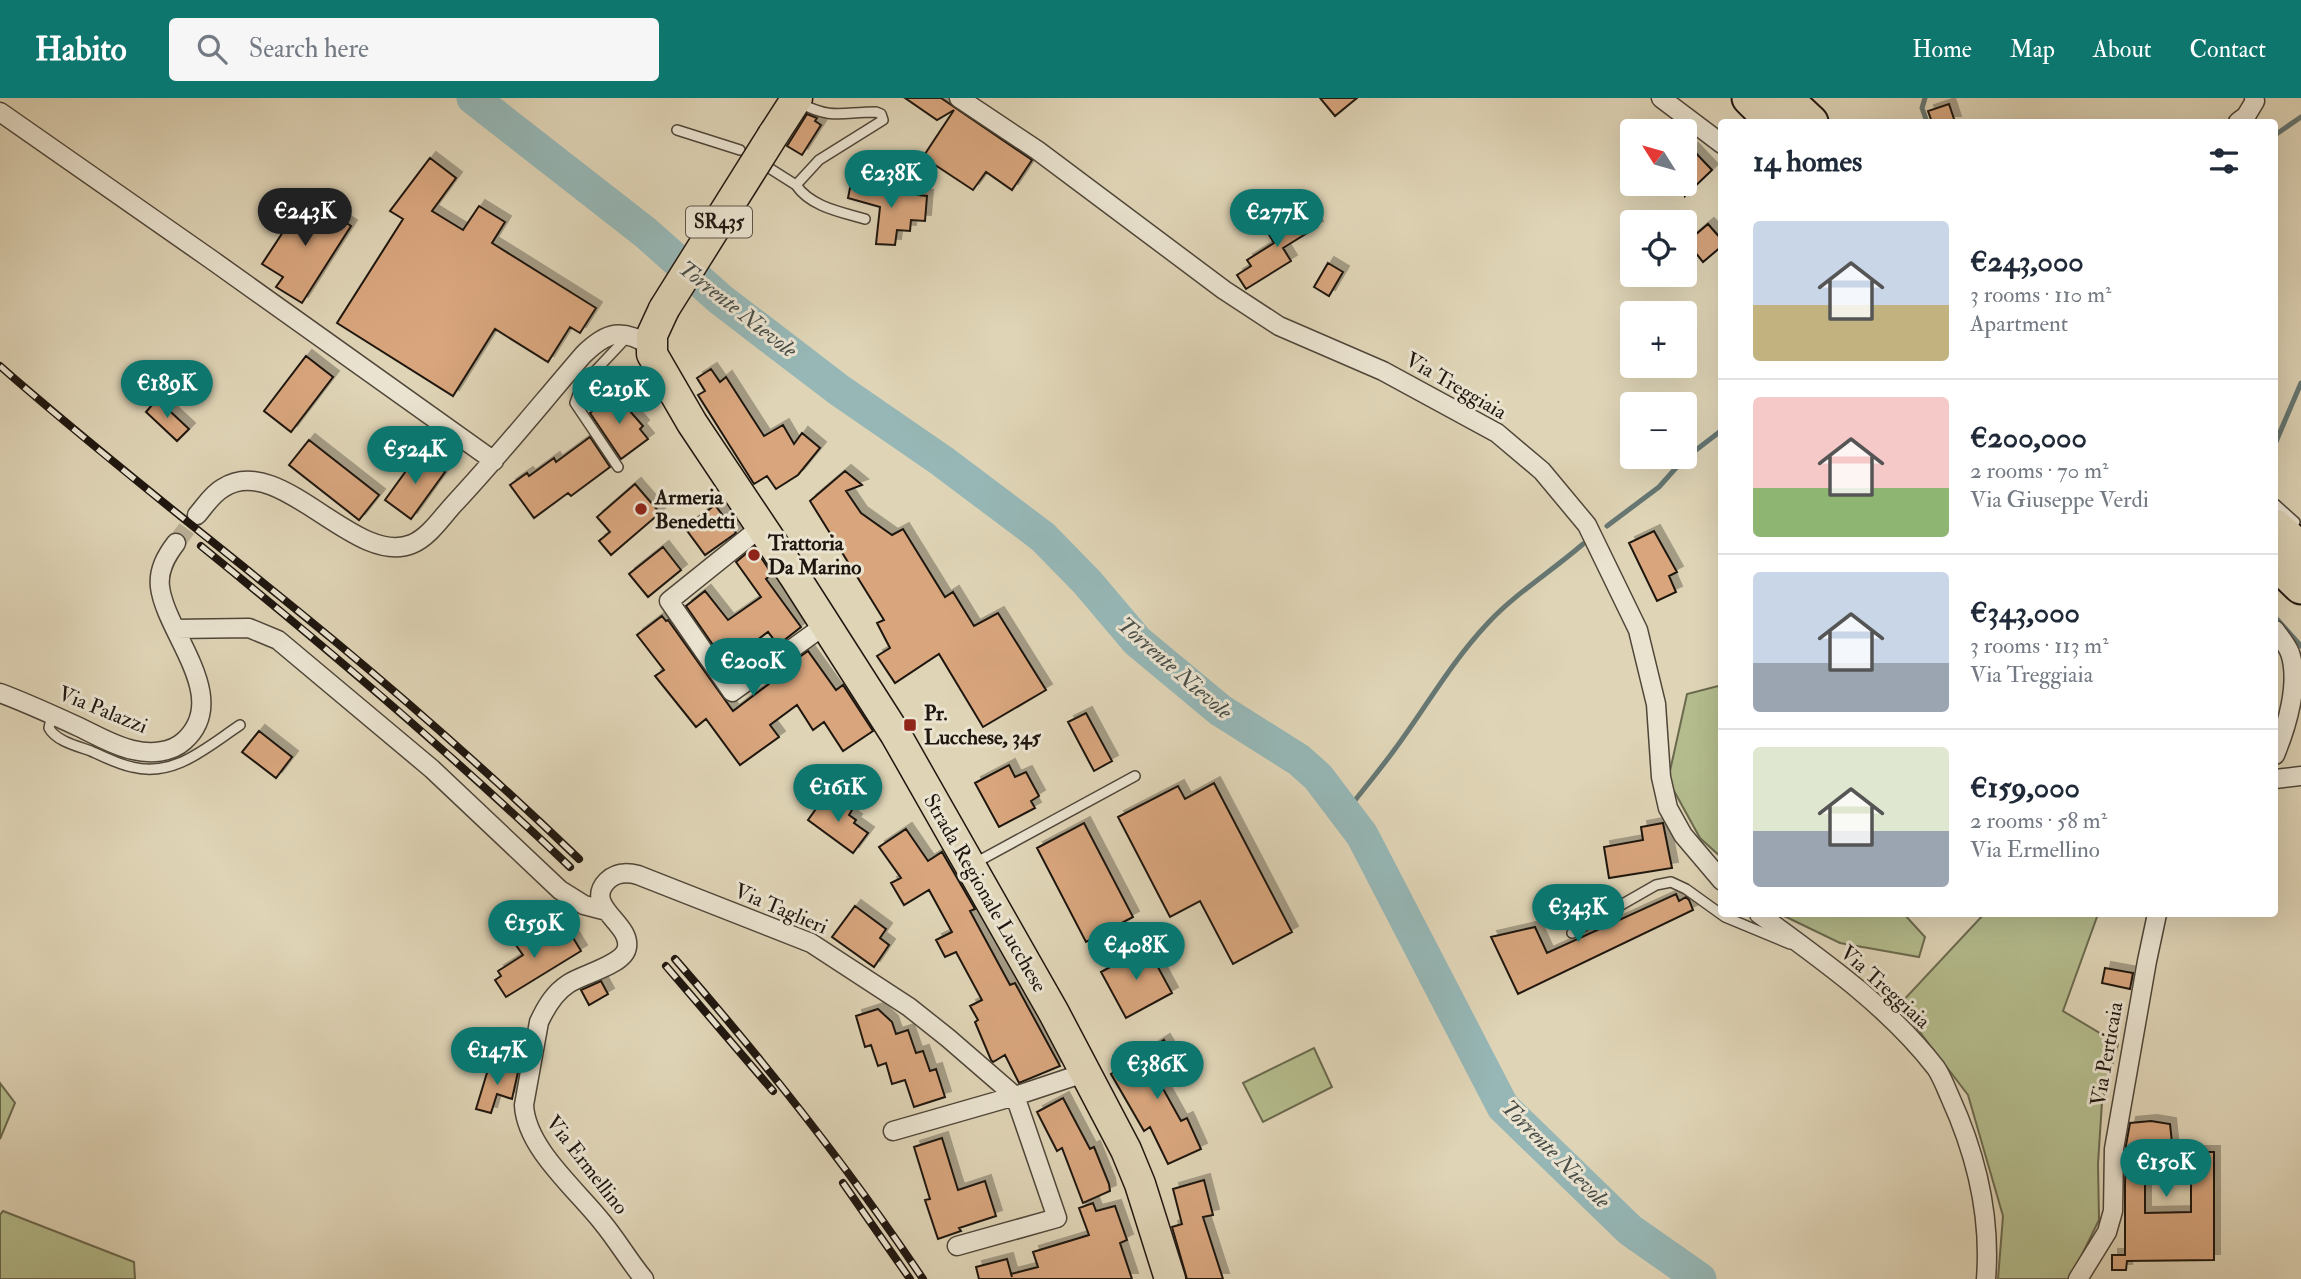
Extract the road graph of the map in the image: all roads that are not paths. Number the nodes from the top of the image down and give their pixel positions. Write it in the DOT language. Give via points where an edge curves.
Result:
graph roads {
  1 [pos="959,98"];
  2 [pos="1661,98"];
  3 [pos="1749,98"];
  4 [pos="1786,98"];
  5 [pos="2254,98"];
  6 [pos="796,99"];
  7 [pos="0,112"];
  8 [pos="1770,119"];
  9 [pos="1808,119"];
  10 [pos="2242,119"];
  11 [pos="677,130"];
  12 [pos="1718,141"];
  13 [pos="740,149"];
  14 [pos="766,166"];
  15 [pos="796,185"];
  16 [pos="865,219"];
  17 [pos="640,341"];
  18 [pos="494,461"];
  19 [pos="618,467"];
  20 [pos="2278,507"];
  21 [pos="197,515"];
  22 [pos="761,527"];
  23 [pos="2301,528"];
  24 [pos="2278,529"];
  25 [pos="176,543"];
  26 [pos="2301,550"];
  27 [pos="2278,565"];
  28 [pos="2301,587"];
  29 [pos="825,625"];
  30 [pos="215,628"];
  31 [pos="175,629"];
  32 [pos="2278,634"];
  33 [pos="187,655"];
  34 [pos="0,693"];
  35 [pos="52,714"];
  36 [pos="240,725"];
  37 [pos="2278,744"];
  38 [pos="1135,776"];
  39 [pos="2301,776"];
  40 [pos="2278,779"];
  41 [pos="970,866"];
  42 [pos="1718,876"];
  43 [pos="607,911"];
  44 [pos="1718,912"];
  45 [pos="1726,917"];
  46 [pos="1763,917"];
  47 [pos="2156,917"];
  48 [pos="1572,933"];
  49 [pos="1808,950"];
  50 [pos="1087,1072"];
  51 [pos="1015,1096"];
  52 [pos="893,1131"];
  53 [pos="957,1246"];
  54 [pos="645,1279"];
  55 [pos="1170,1279"];
  56 [pos="1986,1279"];
  57 [pos="2078,1279"];
  1 -- 42 [label="street, Via Treggiaia" via="1279,326 1383,371 1497,433 1542,471 1587,525 1638,630 1656,704 1668,808 1683,835"];
  2 -- 12 [label="street"];
  3 -- 8 [label="highway"];
  4 -- 9 [label="highway"];
  5 -- 10 [label="street"];
  6 -- 15 [label="lane" via="824,114 876,112 883,120 818,160"];
  6 -- 17 [label="main road, SR435, bridge" via="655,326"];
  7 -- 18 [label="street"];
  11 -- 13 [label="lane"];
  14 -- 15 [label="lane"];
  15 -- 16 [label="lane" via="802,195 819,204"];
  17 -- 18 [label="street" via="611,335 591,347"];
  17 -- 19 [label="lane" via="581,386 575,402"];
  17 -- 22 [label="main road, Strada Regionale Lucchese"];
  18 -- 21 [label="street" via="424,536 402,547 367,540 281,488 256,482 223,488"];
  20 -- 23 [label="lane"];
  22 -- 29 [label="main road, Strada Regionale Lucchese"];
  22 -- 29 [label="street" via="669,601 732,692"];
  24 -- 26 [label="highway"];
  25 -- 31 [label="street, Via Palazzi" via="159,580"];
  27 -- 28 [label="highway"];
  29 -- 41 [label="main road, Strada Regionale Lucchese" via="896,735"];
  30 -- 31 [label="street"];
  30 -- 33 [label="street"];
  30 -- 43 [label="street" via="249,628 278,639 494,824 560,890 584,905"];
  31 -- 33 [label="street, Via Palazzi"];
  32 -- 37 [label="street" via="2289,651 2292,681"];
  33 -- 35 [label="street, Via Palazzi" via="200,690 201,709 195,728 173,748 134,751"];
  34 -- 35 [label="street, Via Palazzi"];
  35 -- 36 [label="lane" via="49,728 58,738 146,770 182,763"];
  38 -- 41 [label="lane"];
  39 -- 40 [label="street"];
  41 -- 50 [label="main road, Strada Regionale Lucchese"];
  43 -- 51 [label="street, Via Taglieri" via="601,903 603,886 614,875 629,873 811,943 909,1007"];
  43 -- 54 [label="street, Via Ermellino" via="625,937 627,950 618,961 568,984 552,998 539,1022 525,1117 533,1139"];
  44 -- 48 [label="lane" via="1671,883 1656,885"];
  45 -- 49 [label="lane"];
  46 -- 49 [label="street, Via Treggiaia"];
  47 -- 57 [label="street, Via Perticaia" via="2114,1149 2113,1212 2107,1232"];
  49 -- 56 [label="street, Via Treggiaia" via="1899,1025 1938,1071 1973,1155 1988,1254"];
  50 -- 51 [label="street"];
  50 -- 55 [label="main road, Strada Regionale Lucchese" via="1140,1184"];
  51 -- 52 [label="street"];
  51 -- 53 [label="street" via="1057,1218"];
}
